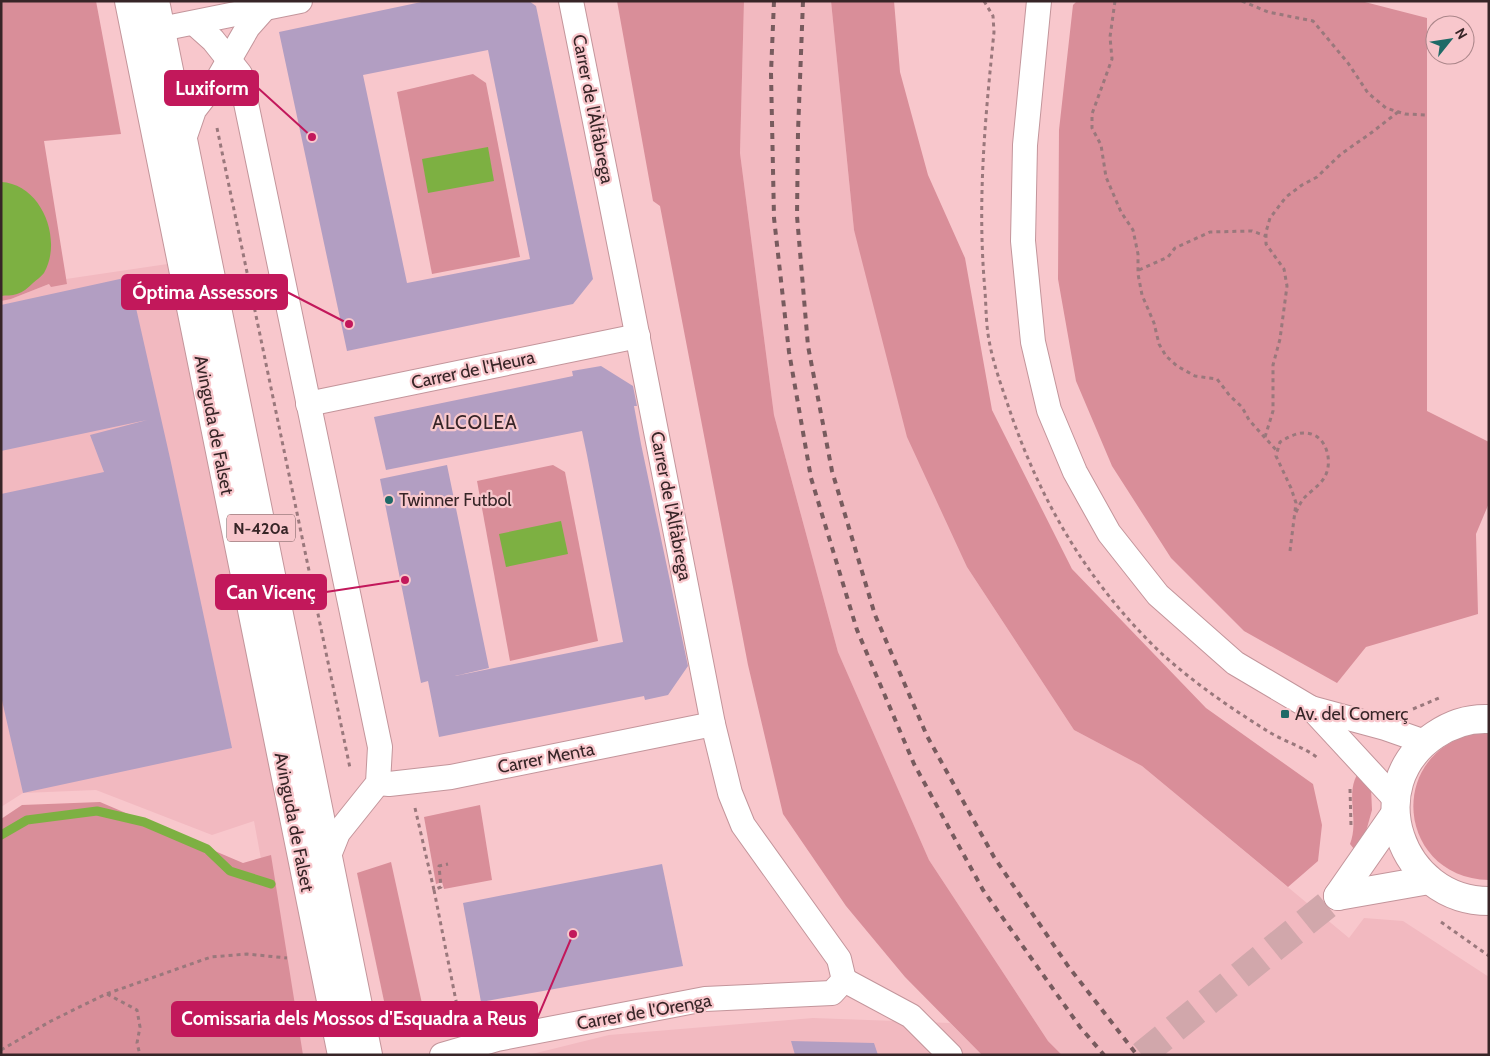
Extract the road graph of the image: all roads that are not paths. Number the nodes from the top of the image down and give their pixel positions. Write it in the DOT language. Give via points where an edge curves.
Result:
graph roads {
  1 [pos="128,1"];
  2 [pos="155,1"];
  3 [pos="300,1"];
  4 [pos="571,1"];
  5 [pos="1039,1"];
  6 [pos="264,9"];
  7 [pos="194,23"];
  8 [pos="161,29"];
  9 [pos="229,60"];
  10 [pos="183,142"];
  11 [pos="638,336"];
  12 [pos="308,404"];
  13 [pos="1311,708"];
  14 [pos="1489,719"];
  15 [pos="713,724"];
  16 [pos="1425,742"];
  17 [pos="378,783"];
  18 [pos="1395,807"];
  19 [pos="328,858"];
  20 [pos="1429,880"];
  21 [pos="1489,901"];
  22 [pos="844,980"];
  23 [pos="342,1055"];
  24 [pos="368,1055"];
  25 [pos="442,1055"];
  26 [pos="950,1055"];
  1 -- 23 [label="main road, Avinguda de Falset / N-420a"];
  2 -- 8 [label="main road, Avinguda de Falset / N-420a"];
  3 -- 6 [label="street"];
  4 -- 11 [label="street, Carrer de l'Àlfàbrega"];
  5 -- 13 [label="street" via="1025,145 1023,241 1033,342 1049,410 1075,472 1109,533 1158,594 1235,663"];
  6 -- 7 [label="street"];
  6 -- 9 [label="street" via="248,27"];
  7 -- 8 [label="street"];
  7 -- 9 [label="street"];
  8 -- 10 [label="main road, Avinguda de Falset / N-420a"];
  9 -- 10 [label="street" via="194,110"];
  9 -- 12 [label="street" via="240,74"];
  10 -- 19 [label="main road, Avinguda de Falset / N-420a"];
  11 -- 12 [label="street, Carrer de l'Heura"];
  11 -- 15 [label="street, Carrer de l'Àlfàbrega"];
  12 -- 17 [label="street" via="380,747"];
  13 -- 16 [label="street"];
  13 -- 18 [label="street"];
  14 -- 16 [label="main road" via="1476,718 1448,726"];
  15 -- 17 [label="street, Carrer Menta" via="451,777"];
  15 -- 22 [label="street, Carrer de l'Àlfàbrega" via="730,793 743,825 839,959"];
  16 -- 18 [label="main road" via="1400,778"];
  17 -- 19 [label="street, Avinguda de Falset" via="338,834"];
  18 -- 20 [label="main road" via="1400,839 1411,862"];
  18 -- 20 [label="main road" via="1338,896"];
  19 -- 24 [label="main road, Avinguda de Falset / N-420a"];
  20 -- 21 [label="main road" via="1460,897"];
  22 -- 25 [label="street, Carrer de l'Orenga" via="832,993 705,1000 497,1038"];
  22 -- 26 [label="street" via="911,1016"];
}
